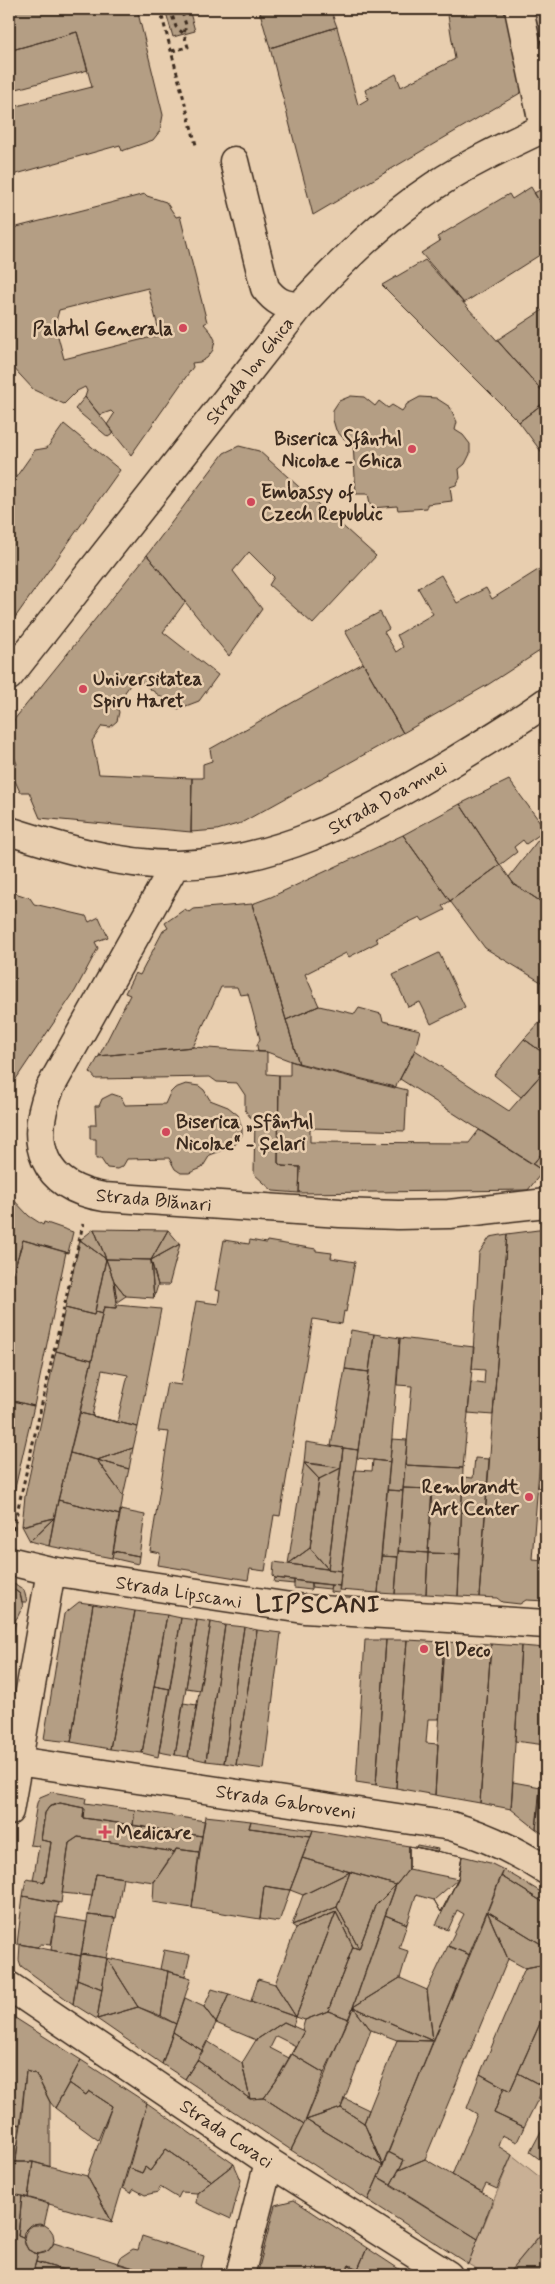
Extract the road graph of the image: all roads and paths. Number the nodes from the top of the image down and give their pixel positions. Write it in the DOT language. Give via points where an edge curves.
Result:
graph roads {
  1 [pos="160,9"];
  2 [pos="170,9"];
  3 [pos="181,9"];
  4 [pos="519,9"];
  5 [pos="184,34"];
  6 [pos="172,51"];
  7 [pos="545,127"];
  8 [pos="196,145"];
  9 [pos="234,161"];
  10 [pos="265,288"];
  11 [pos="300,306"];
  12 [pos="262,354"];
  13 [pos="9,676"];
  14 [pos="546,702"];
  15 [pos="9,831"];
  16 [pos="175,865"];
  17 [pos="90,1194"];
  18 [pos="546,1203"];
  19 [pos="546,1495"];
  20 [pos="10,1550"];
  21 [pos="542,1560"];
  22 [pos="51,1571"];
  23 [pos="546,1624"];
  24 [pos="16,1761"];
  25 [pos="9,1811"];
  26 [pos="546,1870"];
  27 [pos="9,1986"];
  28 [pos="269,2162"];
  29 [pos="240,2275"];
  30 [pos="448,2275"];
  1 -- 6 [label="path"];
  2 -- 5 [label="path" via="176,27"];
  3 -- 5 [label="path" via="186,25"];
  4 -- 7 [label="street"];
  5 -- 6 [label="path" via="188,47"];
  6 -- 8 [label="path"];
  7 -- 11 [label="street, Strada Ion Ghica" via="464,168 400,210 336,267"];
  9 -- 10 [label="street"];
  10 -- 11 [label="street" via="274,300"];
  10 -- 12 [label="street" via="268,321"];
  11 -- 12 [label="street, Strada Ion Ghica"];
  12 -- 13 [label="street, Strada Ion Ghica"];
  14 -- 16 [label="street, Strada Doamnei" via="510,728 352,820 253,855"];
  15 -- 16 [label="street, Strada Doamnei" via="98,855"];
  16 -- 17 [label="street, Strada Blănari" via="42,1107 40,1141 51,1169 74,1189"];
  17 -- 18 [label="street, Strada Blănari" via="398,1215 449,1214"];
  17 -- 20 [label="path"];
  19 -- 21 [label="path"];
  20 -- 22 [label="street, Strada Lipscani"];
  22 -- 23 [label="street, Strada Lipscani" via="304,1610"];
  22 -- 24 [label="street"];
  24 -- 25 [label="street"];
  24 -- 26 [label="street, Strada Gabroveni" via="451,1826 513,1849"];
  27 -- 28 [label="street, Strada Covaci"];
  28 -- 29 [label="street"];
  28 -- 30 [label="street, Strada Covaci"];
}
